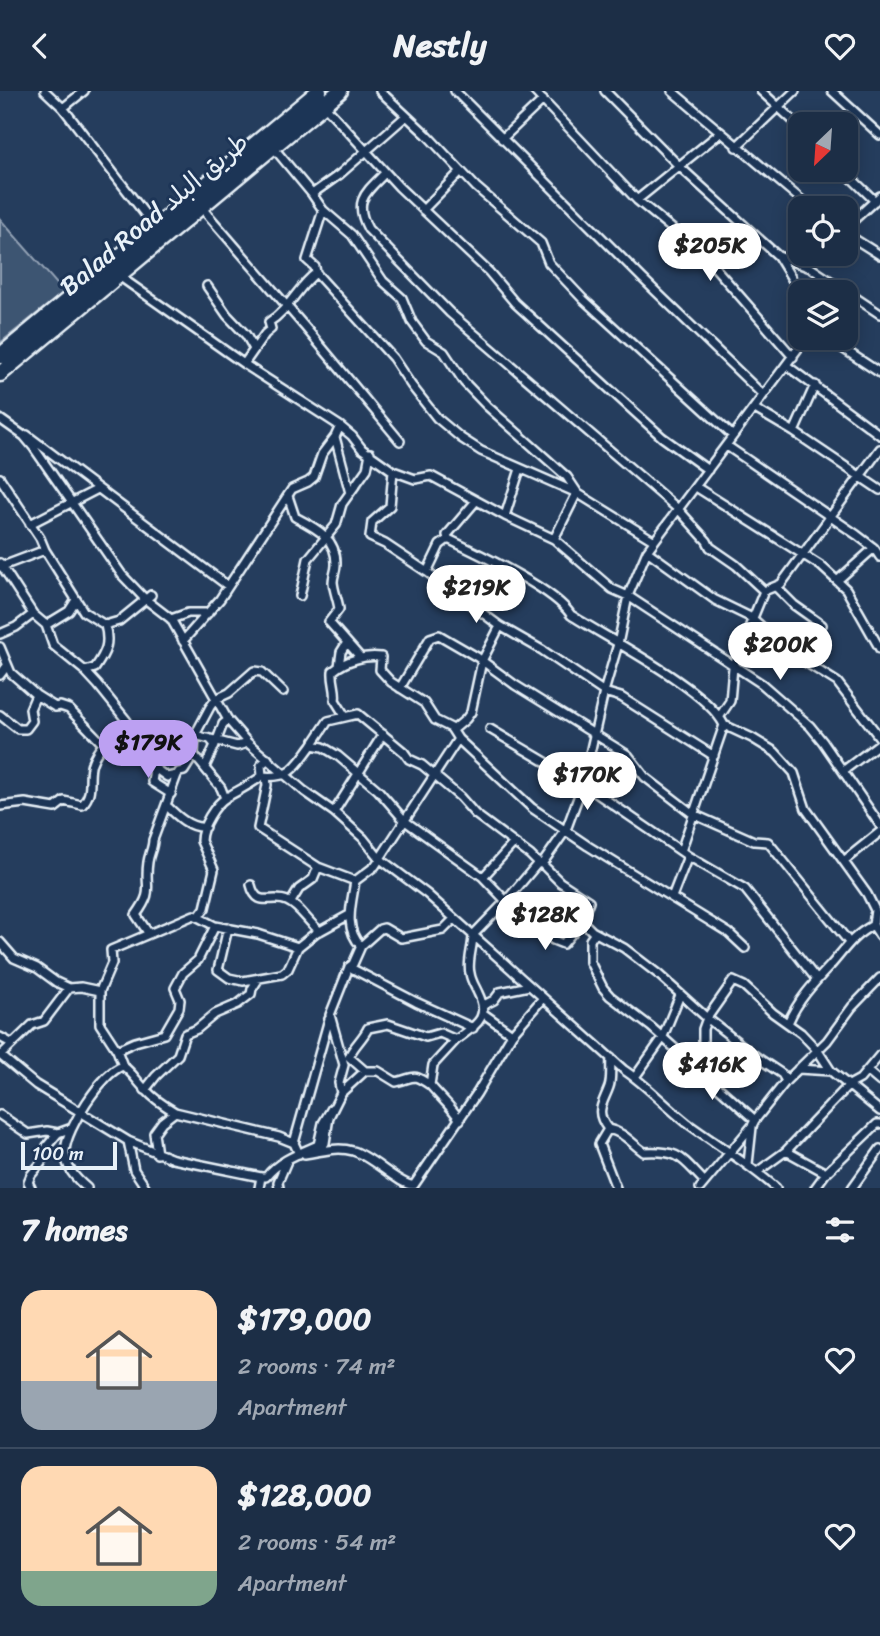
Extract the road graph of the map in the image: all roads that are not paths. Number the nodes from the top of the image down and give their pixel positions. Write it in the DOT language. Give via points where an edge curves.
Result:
graph roads {
  1 [pos="45,91"];
  2 [pos="84,91"];
  3 [pos="340,91"];
  4 [pos="380,91"];
  5 [pos="455,91"];
  6 [pos="534,91"];
  7 [pos="605,91"];
  8 [pos="672,91"];
  9 [pos="761,91"];
  10 [pos="795,91"];
  11 [pos="832,91"];
  12 [pos="321,98"];
  13 [pos="543,100"];
  14 [pos="779,107"];
  15 [pos="63,108"];
  16 [pos="406,116"];
  17 [pos="788,116"];
  18 [pos="720,133"];
  19 [pos="880,135"];
  20 [pos="502,139"];
  21 [pos="273,147"];
  22 [pos="736,147"];
  23 [pos="365,151"];
  24 [pos="680,167"];
  25 [pos="460,172"];
  26 [pos="385,173"];
  27 [pos="857,182"];
  28 [pos="312,194"];
  29 [pos="796,196"];
  30 [pos="877,199"];
  31 [pos="637,200"];
  32 [pos="201,207"];
  33 [pos="423,210"];
  34 [pos="323,211"];
  35 [pos="858,218"];
  36 [pos="155,227"];
  37 [pos="858,240"];
  38 [pos="880,255"];
  39 [pos="778,256"];
  40 [pos="316,273"];
  41 [pos="119,275"];
  42 [pos="793,280"];
  43 [pos="207,286"];
  44 [pos="287,307"];
  45 [pos="880,314"];
  46 [pos="254,349"];
  47 [pos="798,350"];
  48 [pos="845,350"];
  49 [pos="0,356"];
  50 [pos="793,357"];
  51 [pos="244,364"];
  52 [pos="786,365"];
  53 [pos="880,373"];
  54 [pos="0,374"];
  55 [pos="815,386"];
  56 [pos="762,394"];
  57 [pos="755,409"];
  58 [pos="0,419"];
  59 [pos="10,426"];
  60 [pos="340,426"];
  61 [pos="794,432"];
  62 [pos="880,435"];
  63 [pos="733,436"];
  64 [pos="335,437"];
  65 [pos="400,441"];
  66 [pos="727,446"];
  67 [pos="880,449"];
  68 [pos="370,453"];
  69 [pos="520,469"];
  70 [pos="708,470"];
  71 [pos="393,471"];
  72 [pos="859,477"];
  73 [pos="0,478"];
  74 [pos="696,487"];
  75 [pos="99,489"];
  76 [pos="880,490"];
  77 [pos="350,493"];
  78 [pos="577,493"];
  79 [pos="288,496"];
  80 [pos="476,501"];
  81 [pos="74,503"];
  82 [pos="678,509"];
  83 [pos="505,516"];
  84 [pos="829,518"];
  85 [pos="30,524"];
  86 [pos="326,535"];
  87 [pos="448,539"];
  88 [pos="554,539"];
  89 [pos="653,541"];
  90 [pos="874,548"];
  91 [pos="45,550"];
  92 [pos="647,551"];
  93 [pos="804,555"];
  94 [pos="880,557"];
  95 [pos="1,565"];
  96 [pos="427,572"];
  97 [pos="838,580"];
  98 [pos="228,586"];
  99 [pos="776,587"];
  100 [pos="764,591"];
  101 [pos="300,596"];
  102 [pos="628,596"];
  103 [pos="148,597"];
  104 [pos="76,600"];
  105 [pos="208,613"];
  106 [pos="33,614"];
  107 [pos="752,618"];
  108 [pos="171,619"];
  109 [pos="46,625"];
  110 [pos="105,625"];
  111 [pos="822,625"];
  112 [pos="500,626"];
  113 [pos="0,634"];
  114 [pos="183,641"];
  115 [pos="346,644"];
  116 [pos="618,644"];
  117 [pos="0,647"];
  118 [pos="880,649"];
  119 [pos="360,657"];
  120 [pos="482,661"];
  121 [pos="7,666"];
  122 [pos="339,666"];
  123 [pos="733,667"];
  124 [pos="85,671"];
  125 [pos="0,675"];
  126 [pos="400,688"];
  127 [pos="283,692"];
  128 [pos="604,692"];
  129 [pos="36,695"];
  130 [pos="216,699"];
  131 [pos="0,715"];
  132 [pos="345,716"];
  133 [pos="720,716"];
  134 [pos="228,720"];
  135 [pos="127,721"];
  136 [pos="724,725"];
  137 [pos="490,729"];
  138 [pos="453,730"];
  139 [pos="383,734"];
  140 [pos="595,734"];
  141 [pos="195,735"];
  142 [pos="213,739"];
  143 [pos="457,739"];
  144 [pos="880,741"];
  145 [pos="248,743"];
  146 [pos="104,745"];
  147 [pos="312,745"];
  148 [pos="144,751"];
  149 [pos="194,755"];
  150 [pos="714,756"];
  151 [pos="268,759"];
  152 [pos="205,767"];
  153 [pos="155,768"];
  154 [pos="843,771"];
  155 [pos="360,774"];
  156 [pos="177,775"];
  157 [pos="287,775"];
  158 [pos="264,777"];
  159 [pos="435,777"];
  160 [pos="583,784"];
  161 [pos="171,794"];
  162 [pos="225,798"];
  163 [pos="166,805"];
  164 [pos="0,806"];
  165 [pos="334,812"];
  166 [pos="693,814"];
  167 [pos="405,821"];
  168 [pos="880,825"];
  169 [pos="205,827"];
  170 [pos="566,829"];
  171 [pos="880,832"];
  172 [pos="513,844"];
  173 [pos="684,853"];
  174 [pos="379,858"];
  175 [pos="845,860"];
  176 [pos="540,863"];
  177 [pos="318,867"];
  178 [pos="483,877"];
  179 [pos="355,881"];
  180 [pos="251,884"];
  181 [pos="672,897"];
  182 [pos="506,901"];
  183 [pos="291,902"];
  184 [pos="349,915"];
  185 [pos="199,916"];
  186 [pos="454,919"];
  187 [pos="582,921"];
  188 [pos="873,925"];
  189 [pos="215,926"];
  190 [pos="229,928"];
  191 [pos="318,930"];
  192 [pos="595,933"];
  193 [pos="149,934"];
  194 [pos="473,935"];
  195 [pos="880,936"];
  196 [pos="848,941"];
  197 [pos="0,942"];
  198 [pos="361,946"];
  199 [pos="298,947"];
  200 [pos="745,948"];
  201 [pos="349,967"];
  202 [pos="259,978"];
  203 [pos="880,978"];
  204 [pos="817,980"];
  205 [pos="529,986"];
  206 [pos="69,988"];
  207 [pos="100,991"];
  208 [pos="680,995"];
  209 [pos="543,998"];
  210 [pos="484,1005"];
  211 [pos="484,1014"];
  212 [pos="330,1015"];
  213 [pos="707,1018"];
  214 [pos="788,1023"];
  215 [pos="473,1028"];
  216 [pos="512,1034"];
  217 [pos="0,1037"];
  218 [pos="662,1039"];
  219 [pos="456,1040"];
  220 [pos="11,1043"];
  221 [pos="117,1050"];
  222 [pos="818,1051"];
  223 [pos="0,1055"];
  224 [pos="880,1055"];
  225 [pos="611,1058"];
  226 [pos="688,1063"];
  227 [pos="122,1066"];
  228 [pos="798,1069"];
  229 [pos="831,1070"];
  230 [pos="365,1071"];
  231 [pos="867,1071"];
  232 [pos="635,1077"];
  233 [pos="786,1081"];
  234 [pos="880,1082"];
  235 [pos="430,1085"];
  236 [pos="849,1085"];
  237 [pos="145,1090"];
  238 [pos="341,1093"];
  239 [pos="880,1111"];
  240 [pos="80,1112"];
  241 [pos="175,1112"];
  242 [pos="0,1115"];
  243 [pos="460,1120"];
  244 [pos="754,1123"];
  245 [pos="879,1123"];
  246 [pos="72,1128"];
  247 [pos="608,1129"];
  248 [pos="58,1133"];
  249 [pos="128,1141"];
  250 [pos="294,1143"];
  251 [pos="880,1149"];
  252 [pos="786,1151"];
  253 [pos="729,1152"];
  254 [pos="157,1154"];
  255 [pos="303,1154"];
  256 [pos="289,1157"];
  257 [pos="748,1164"];
  258 [pos="757,1171"];
  259 [pos="826,1173"];
  260 [pos="261,1177"];
  261 [pos="766,1179"];
  262 [pos="702,1185"];
  263 [pos="818,1187"];
  264 [pos="31,1188"];
  265 [pos="87,1188"];
  266 [pos="146,1188"];
  267 [pos="259,1188"];
  268 [pos="279,1188"];
  269 [pos="616,1188"];
  270 [pos="758,1188"];
  271 [pos="776,1188"];
  272 [pos="852,1188"];
  1 -- 15 [label="street"];
  2 -- 15 [label="street"];
  3 -- 12 [label="highway, Balad Road طريق البلد"];
  4 -- 16 [label="street"];
  5 -- 20 [label="street"];
  6 -- 13 [label="street"];
  7 -- 24 [label="street"];
  8 -- 18 [label="street"];
  9 -- 14 [label="street"];
  10 -- 14 [label="street"];
  11 -- 19 [label="street"];
  12 -- 21 [label="highway, Balad Road طريق البلد"];
  12 -- 23 [label="street"];
  12 -- 36 [label="highway, Balad Road طريق البلد"];
  13 -- 20 [label="street"];
  13 -- 31 [label="street"];
  14 -- 17 [label="street"];
  14 -- 22 [label="street"];
  15 -- 36 [label="street"];
  16 -- 23 [label="street"];
  16 -- 25 [label="street"];
  18 -- 22 [label="street"];
  18 -- 24 [label="street"];
  20 -- 56 [label="street"];
  21 -- 28 [label="street"];
  21 -- 32 [label="highway, Balad Road طريق البلد"];
  22 -- 29 [label="street"];
  23 -- 26 [label="street"];
  23 -- 28 [label="street"];
  24 -- 31 [label="street"];
  24 -- 39 [label="street"];
  25 -- 33 [label="street"];
  25 -- 63 [label="street" via="541,243 549,263 583,299"];
  26 -- 33 [label="street"];
  26 -- 82 [label="street" via="361,201 360,215 368,229 450,313"];
  27 -- 30 [label="street"];
  28 -- 34 [label="street"];
  30 -- 35 [label="street"];
  31 -- 50 [label="street" via="704,255"];
  32 -- 41 [label="highway, Balad Road طريق البلد"];
  32 -- 44 [label="street"];
  33 -- 70 [label="street" via="584,367 662,437"];
  34 -- 40 [label="street" via="307,260"];
  34 -- 78 [label="street" via="352,235 383,281 402,298 426,341 444,352 472,390 567,477"];
  36 -- 49 [label="highway, Balad Road طريق البلد"];
  37 -- 38 [label="street"];
  39 -- 42 [label="street"];
  39 -- 45 [label="street" via="811,268"];
  40 -- 44 [label="street"];
  40 -- 69 [label="street" via="393,358 437,418 481,451"];
  41 -- 51 [label="street"];
  41 -- 54 [label="highway, Balad Road طريق البلد"];
  43 -- 46 [label="street"];
  44 -- 46 [label="street" via="269,322 271,329"];
  44 -- 65 [label="street"];
  46 -- 51 [label="street"];
  47 -- 50 [label="street"];
  48 -- 53 [label="street"];
  50 -- 52 [label="street"];
  51 -- 60 [label="street"];
  52 -- 55 [label="street"];
  52 -- 56 [label="street"];
  55 -- 61 [label="street"];
  55 -- 62 [label="street"];
  56 -- 57 [label="street"];
  57 -- 61 [label="street"];
  57 -- 63 [label="street"];
  58 -- 59 [label="street"];
  59 -- 75 [label="street"];
  59 -- 81 [label="street" via="34,447"];
  60 -- 64 [label="street"];
  60 -- 68 [label="street"];
  61 -- 72 [label="street"];
  63 -- 66 [label="street"];
  64 -- 77 [label="street"];
  64 -- 79 [label="street" via="322,454 314,477 294,487"];
  66 -- 70 [label="street"];
  66 -- 84 [label="street"];
  67 -- 72 [label="street"];
  68 -- 71 [label="street"];
  68 -- 77 [label="street" via="367,469"];
  69 -- 78 [label="street"];
  69 -- 83 [label="street"];
  70 -- 74 [label="street"];
  71 -- 80 [label="street" via="415,479 431,476"];
  71 -- 96 [label="street" via="390,506 372,522 370,537"];
  72 -- 76 [label="street"];
  72 -- 84 [label="street"];
  73 -- 85 [label="street"];
  74 -- 82 [label="street"];
  74 -- 93 [label="street"];
  75 -- 81 [label="street"];
  75 -- 98 [label="street"];
  77 -- 86 [label="street" via="336,525"];
  78 -- 88 [label="street"];
  78 -- 89 [label="street"];
  79 -- 86 [label="street" via="295,517"];
  79 -- 98 [label="street"];
  80 -- 83 [label="street"];
  80 -- 87 [label="street"];
  81 -- 85 [label="street"];
  81 -- 103 [label="street" via="122,575"];
  82 -- 89 [label="street"];
  82 -- 100 [label="street" via="710,547"];
  83 -- 88 [label="street"];
  84 -- 90 [label="street"];
  84 -- 93 [label="street"];
  85 -- 91 [label="street"];
  86 -- 101 [label="street" via="308,559"];
  86 -- 115 [label="street" via="337,566 333,579 339,609 329,622"];
  87 -- 96 [label="street" via="440,545"];
  87 -- 116 [label="street" via="523,578"];
  88 -- 102 [label="street" via="612,589"];
  89 -- 92 [label="street"];
  90 -- 94 [label="street"];
  90 -- 97 [label="street"];
  91 -- 95 [label="street"];
  91 -- 104 [label="street"];
  92 -- 102 [label="street"];
  92 -- 107 [label="street" via="715,600"];
  93 -- 97 [label="street"];
  93 -- 99 [label="street"];
  95 -- 106 [label="street"];
  96 -- 112 [label="street"];
  97 -- 118 [label="street"];
  98 -- 105 [label="street"];
  99 -- 100 [label="street"];
  99 -- 111 [label="street"];
  100 -- 107 [label="street"];
  102 -- 116 [label="street"];
  102 -- 123 [label="street"];
  103 -- 108 [label="street"];
  103 -- 110 [label="street" via="119,621"];
  104 -- 109 [label="street" via="69,611"];
  104 -- 110 [label="street" via="90,617"];
  105 -- 108 [label="street"];
  105 -- 114 [label="street"];
  106 -- 109 [label="street"];
  106 -- 113 [label="street"];
  107 -- 123 [label="street"];
  107 -- 144 [label="street" via="792,654 837,682"];
  108 -- 114 [label="street"];
  109 -- 124 [label="street" via="53,645"];
  110 -- 124 [label="street" via="107,645 95,667"];
  112 -- 120 [label="street"];
  112 -- 128 [label="street"];
  114 -- 130 [label="street"];
  115 -- 119 [label="street"];
  115 -- 122 [label="street"];
  116 -- 128 [label="street"];
  116 -- 133 [label="street"];
  117 -- 121 [label="street"];
  119 -- 122 [label="street"];
  119 -- 126 [label="street" via="382,657 380,670"];
  120 -- 126 [label="street" via="439,635 430,638"];
  120 -- 138 [label="street" via="471,712"];
  120 -- 140 [label="street"];
  121 -- 125 [label="street"];
  121 -- 129 [label="street"];
  122 -- 132 [label="street" via="333,671 332,683"];
  123 -- 133 [label="street" via="730,701"];
  123 -- 154 [label="street" via="762,684 810,726"];
  124 -- 135 [label="street"];
  126 -- 138 [label="street"];
  127 -- 130 [label="street" via="258,670"];
  128 -- 140 [label="street"];
  128 -- 150 [label="street" via="621,697"];
  129 -- 131 [label="street" via="26,729 18,729"];
  129 -- 146 [label="street" via="55,707 66,707"];
  130 -- 134 [label="street"];
  130 -- 141 [label="street"];
  132 -- 139 [label="street" via="358,714"];
  132 -- 147 [label="street" via="328,721"];
  133 -- 136 [label="street"];
  134 -- 142 [label="street"];
  134 -- 145 [label="street"];
  135 -- 146 [label="street"];
  135 -- 148 [label="street" via="136,745"];
  136 -- 150 [label="street"];
  136 -- 175 [label="street" via="781,758 794,773 806,809"];
  137 -- 160 [label="street"];
  138 -- 143 [label="street"];
  139 -- 155 [label="street"];
  139 -- 159 [label="street"];
  140 -- 160 [label="street"];
  140 -- 166 [label="street" via="628,755 645,777"];
  141 -- 142 [label="street"];
  141 -- 148 [label="street"];
  141 -- 149 [label="street"];
  142 -- 145 [label="street" via="237,746"];
  142 -- 152 [label="street" via="215,745"];
  143 -- 159 [label="street"];
  143 -- 170 [label="street" via="521,799"];
  144 -- 154 [label="street"];
  145 -- 151 [label="street"];
  146 -- 164 [label="street" via="92,761 90,793 82,805 64,801 55,808 25,803"];
  147 -- 155 [label="street" via="338,756"];
  147 -- 157 [label="street"];
  148 -- 153 [label="street"];
  149 -- 152 [label="street"];
  149 -- 156 [label="street"];
  150 -- 166 [label="street"];
  151 -- 157 [label="street"];
  151 -- 158 [label="street" via="261,765"];
  152 -- 162 [label="street"];
  153 -- 156 [label="street" via="167,777"];
  153 -- 161 [label="street" via="152,782"];
  154 -- 168 [label="street"];
  155 -- 165 [label="street"];
  155 -- 167 [label="street"];
  156 -- 161 [label="street"];
  157 -- 158 [label="street"];
  157 -- 165 [label="street"];
  158 -- 162 [label="street"];
  158 -- 177 [label="street" via="267,785 258,828"];
  159 -- 167 [label="street"];
  159 -- 172 [label="street"];
  160 -- 170 [label="street"];
  160 -- 173 [label="street"];
  161 -- 163 [label="street"];
  162 -- 169 [label="street"];
  163 -- 169 [label="street" via="197,828"];
  163 -- 193 [label="street" via="153,840 145,904 136,915"];
  165 -- 174 [label="street"];
  166 -- 173 [label="street"];
  166 -- 196 [label="street" via="754,841 768,842"];
  167 -- 174 [label="street"];
  167 -- 178 [label="street"];
  169 -- 185 [label="street" via="201,841 214,870"];
  170 -- 176 [label="street"];
  170 -- 181 [label="street"];
  171 -- 175 [label="street"];
  172 -- 176 [label="street"];
  172 -- 178 [label="street"];
  173 -- 181 [label="street"];
  173 -- 204 [label="street" via="745,889"];
  174 -- 179 [label="street"];
  174 -- 186 [label="street"];
  175 -- 188 [label="street" via="875,910"];
  176 -- 182 [label="street"];
  176 -- 187 [label="street" via="589,901"];
  177 -- 179 [label="street"];
  177 -- 183 [label="street"];
  178 -- 182 [label="street"];
  179 -- 184 [label="street"];
  180 -- 183 [label="street" via="258,897"];
  181 -- 200 [label="street"];
  182 -- 187 [label="street" via="561,944"];
  182 -- 194 [label="street"];
  183 -- 191 [label="street"];
  184 -- 191 [label="street"];
  184 -- 198 [label="street" via="354,939"];
  185 -- 189 [label="street"];
  185 -- 193 [label="street"];
  186 -- 194 [label="street"];
  186 -- 198 [label="street" via="443,930 407,937 380,929"];
  187 -- 192 [label="street"];
  188 -- 195 [label="street"];
  188 -- 196 [label="street"];
  189 -- 190 [label="street"];
  189 -- 221 [label="street" via="198,960 175,988 180,1000 164,1034"];
  190 -- 199 [label="street"];
  190 -- 202 [label="street" via="218,970 243,981"];
  191 -- 199 [label="street"];
  192 -- 208 [label="street" via="624,948"];
  192 -- 218 [label="street" via="590,940 590,962 603,988"];
  193 -- 207 [label="street" via="111,950"];
  194 -- 205 [label="street"];
  194 -- 210 [label="street" via="469,969"];
  196 -- 204 [label="street"];
  197 -- 206 [label="street" via="14,958"];
  198 -- 201 [label="street"];
  199 -- 202 [label="street" via="288,969"];
  201 -- 212 [label="street"];
  201 -- 215 [label="street"];
  202 -- 237 [label="street" via="246,999 185,1034 178,1055"];
  203 -- 222 [label="street"];
  204 -- 214 [label="street"];
  205 -- 209 [label="street"];
  205 -- 210 [label="street" via="500,992"];
  206 -- 207 [label="street"];
  206 -- 220 [label="street" via="44,1021"];
  207 -- 221 [label="street" via="101,1028"];
  208 -- 213 [label="street"];
  208 -- 218 [label="street"];
  209 -- 216 [label="street"];
  209 -- 225 [label="street"];
  210 -- 211 [label="street"];
  211 -- 215 [label="street"];
  211 -- 216 [label="street"];
  212 -- 238 [label="street" via="344,1065"];
  212 -- 250 [label="street"];
  213 -- 214 [label="street" via="733,981"];
  213 -- 226 [label="street" via="703,1048"];
  213 -- 233 [label="street"];
  214 -- 222 [label="street"];
  215 -- 219 [label="street"];
  216 -- 243 [label="street"];
  217 -- 220 [label="street"];
  218 -- 226 [label="street"];
  218 -- 232 [label="street"];
  219 -- 230 [label="street" via="440,1033 426,1037 391,1024 368,1028 349,1057"];
  219 -- 235 [label="street" via="433,1065"];
  220 -- 223 [label="street"];
  221 -- 227 [label="street"];
  222 -- 228 [label="street"];
  222 -- 229 [label="street"];
  223 -- 240 [label="street" via="36,1085"];
  224 -- 231 [label="street"];
  225 -- 232 [label="street"];
  225 -- 247 [label="street" via="609,1088 600,1111"];
  226 -- 244 [label="street"];
  227 -- 237 [label="street"];
  227 -- 240 [label="street" via="109,1073"];
  228 -- 229 [label="street"];
  228 -- 233 [label="street"];
  229 -- 236 [label="street"];
  230 -- 235 [label="street" via="378,1071 396,1082 416,1076"];
  230 -- 238 [label="street"];
  231 -- 234 [label="street"];
  231 -- 236 [label="street"];
  232 -- 253 [label="street" via="685,1122"];
  233 -- 244 [label="street"];
  235 -- 243 [label="street"];
  236 -- 239 [label="street"];
  236 -- 252 [label="street"];
  237 -- 241 [label="street"];
  238 -- 255 [label="street" via="332,1108 325,1143"];
  240 -- 246 [label="street"];
  240 -- 249 [label="street"];
  241 -- 250 [label="street" via="244,1126"];
  241 -- 254 [label="street" via="154,1133"];
  242 -- 248 [label="street" via="28,1134"];
  243 -- 255 [label="street" via="409,1187 355,1151 329,1148"];
  244 -- 253 [label="street"];
  244 -- 257 [label="street"];
  245 -- 259 [label="street"];
  246 -- 248 [label="street"];
  246 -- 265 [label="street" via="65,1150 69,1169"];
  247 -- 262 [label="street" via="626,1136 643,1152 684,1158"];
  247 -- 269 [label="street" via="599,1144"];
  248 -- 264 [label="street" via="31,1175"];
  249 -- 254 [label="street"];
  249 -- 266 [label="street" via="134,1170"];
  250 -- 255 [label="street"];
  251 -- 272 [label="street"];
  252 -- 258 [label="street"];
  252 -- 259 [label="street"];
  253 -- 257 [label="street"];
  253 -- 262 [label="street"];
  254 -- 260 [label="street"];
  255 -- 256 [label="street"];
  256 -- 260 [label="street"];
  256 -- 268 [label="street"];
  257 -- 258 [label="street"];
  258 -- 261 [label="street"];
  259 -- 263 [label="street"];
  260 -- 267 [label="street"];
  261 -- 270 [label="street"];
  261 -- 271 [label="street"];
}
